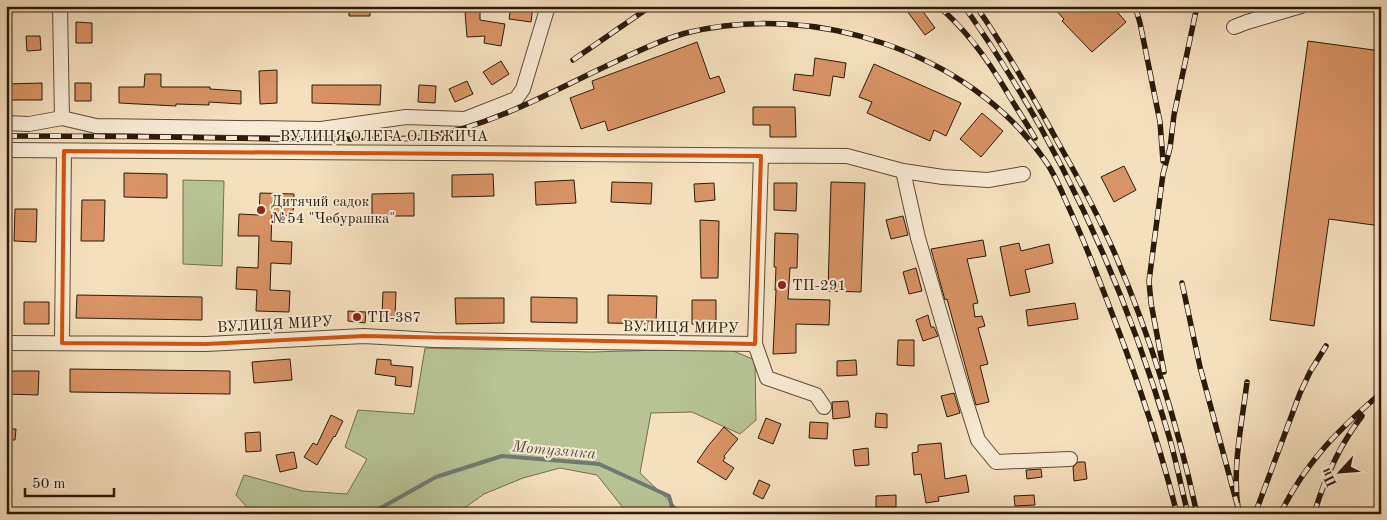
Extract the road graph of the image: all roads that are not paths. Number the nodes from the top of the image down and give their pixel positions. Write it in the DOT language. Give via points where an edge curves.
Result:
graph roads {
  1 [pos="60,6"];
  2 [pos="548,6"];
  3 [pos="1301,6"];
  4 [pos="1234,27"];
  5 [pos="62,118"];
  6 [pos="6,123"];
  7 [pos="6,150"];
  8 [pos="64,151"];
  9 [pos="761,156"];
  10 [pos="903,171"];
  11 [pos="1023,174"];
  12 [pos="6,342"];
  13 [pos="62,343"];
  14 [pos="755,344"];
  15 [pos="824,407"];
  16 [pos="1070,459"];
  1 -- 5 [label="street"];
  2 -- 5 [label="street, ВУЛИЦЯ ОЛЕГА ОЛЬЖИЧА" via="523,89 516,99 465,119 406,117 321,129 96,126"];
  3 -- 4 [label="street"];
  5 -- 6 [label="street, ВУЛИЦЯ ОЛЕГА ОЛЬЖИЧА" via="30,124"];
  7 -- 8 [label="street, ВУЛИЦЯ ОЛЕГА ОЛЬЖИЧА"];
  8 -- 9 [label="street, ВУЛИЦЯ ОЛЕГА ОЛЬЖИЧА"];
  8 -- 13 [label="street"];
  9 -- 10 [label="street, ВУЛИЦЯ ОЛЕГА ОЛЬЖИЧА" via="847,156"];
  9 -- 14 [label="street"];
  10 -- 11 [label="street, ВУЛИЦЯ ОЛЕГА ОЛЬЖИЧА" via="988,180"];
  10 -- 16 [label="street" via="922,256 978,440 996,462"];
  12 -- 13 [label="street, ВУЛИЦЯ МИРУ"];
  13 -- 14 [label="street, ВУЛИЦЯ МИРУ" via="206,344 364,336 434,340"];
  14 -- 15 [label="street" via="767,378 816,395"];
}
